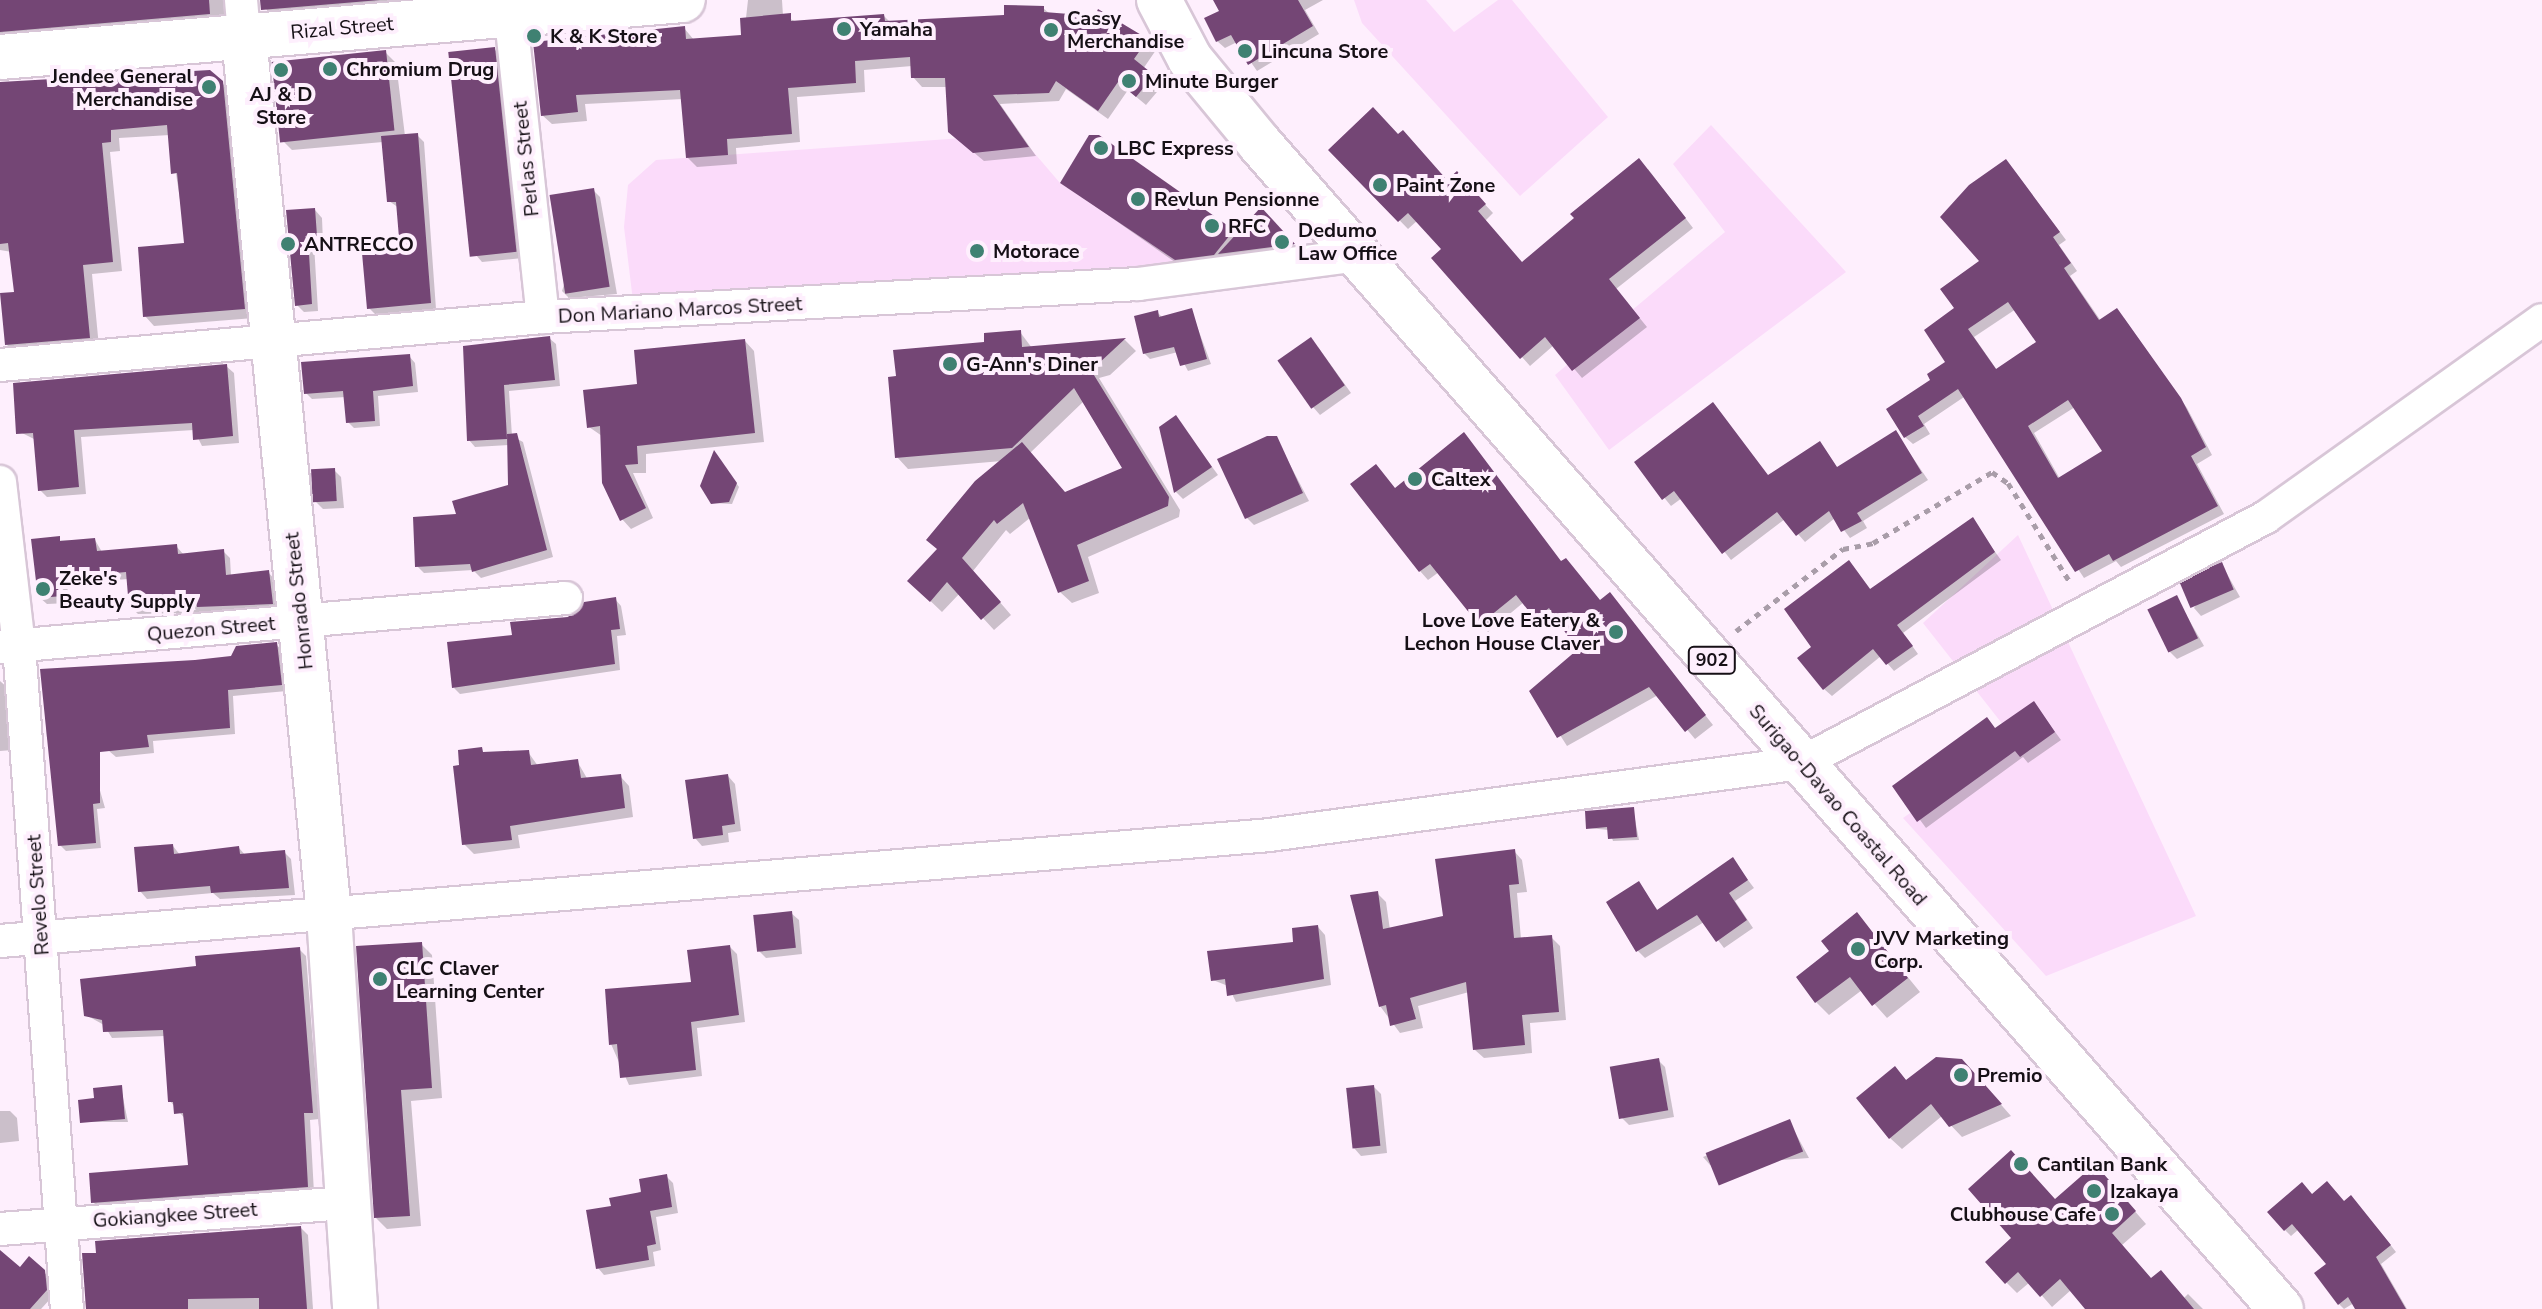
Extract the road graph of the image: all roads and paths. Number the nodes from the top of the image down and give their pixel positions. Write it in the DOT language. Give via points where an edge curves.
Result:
graph roads {
  1 [pos="683,0"];
  2 [pos="1159,0"];
  3 [pos="509,7"];
  4 [pos="242,18"];
  5 [pos="0,57"];
  6 [pos="1359,255"];
  7 [pos="543,317"];
  8 [pos="2542,320"];
  9 [pos="274,341"];
  10 [pos="0,365"];
  11 [pos="0,482"];
  12 [pos="2071,584"];
  13 [pos="566,598"];
  14 [pos="301,621"];
  15 [pos="9,646"];
  16 [pos="1707,654"];
  17 [pos="1801,763"];
  18 [pos="329,915"];
  19 [pos="42,937"];
  20 [pos="0,941"];
  21 [pos="349,1203"];
  22 [pos="60,1223"];
  23 [pos="0,1229"];
  24 [pos="67,1309"];
  25 [pos="355,1309"];
  26 [pos="2281,1309"];
  1 -- 3 [label="main road, Rizal Street"];
  2 -- 6 [label="main road, Surigao-Davao Coastal Road / 902" via="1207,81"];
  3 -- 4 [label="main road, Rizal Street"];
  3 -- 7 [label="street, Perlas Street"];
  4 -- 5 [label="main road, Rizal Street"];
  4 -- 9 [label="main road, Honrado Street"];
  6 -- 7 [label="street, Don Mariano Marcos Street" via="1138,284"];
  6 -- 16 [label="main road, Surigao-Davao Coastal Road / 902"];
  7 -- 9 [label="street, Don Mariano Marcos Street"];
  8 -- 17 [label="street" via="2266,517"];
  9 -- 10 [label="street, Don Mariano Marcos Street"];
  9 -- 14 [label="main road, Honrado Street"];
  11 -- 15 [label="street, Revelo Street"];
  12 -- 16 [label="path" via="2008,483 1992,472 1873,543 1843,549"];
  13 -- 14 [label="street, Quezon Street"];
  14 -- 15 [label="street, Quezon Street"];
  14 -- 18 [label="main road, Honrado Street"];
  15 -- 19 [label="street, Revelo Street"];
  16 -- 17 [label="main road, Surigao-Davao Coastal Road / 902"];
  17 -- 18 [label="street" via="1269,835"];
  17 -- 26 [label="main road, Surigao-Davao Coastal Road / 902"];
  18 -- 19 [label="street"];
  18 -- 21 [label="main road, Honrado Street"];
  19 -- 20 [label="street"];
  19 -- 22 [label="street, Revelo Street"];
  21 -- 22 [label="street, Gokiangkee Street"];
  21 -- 25 [label="main road, Honrado Street"];
  22 -- 23 [label="street, Gokiangkee Street"];
  22 -- 24 [label="street, Revelo Street"];
}
